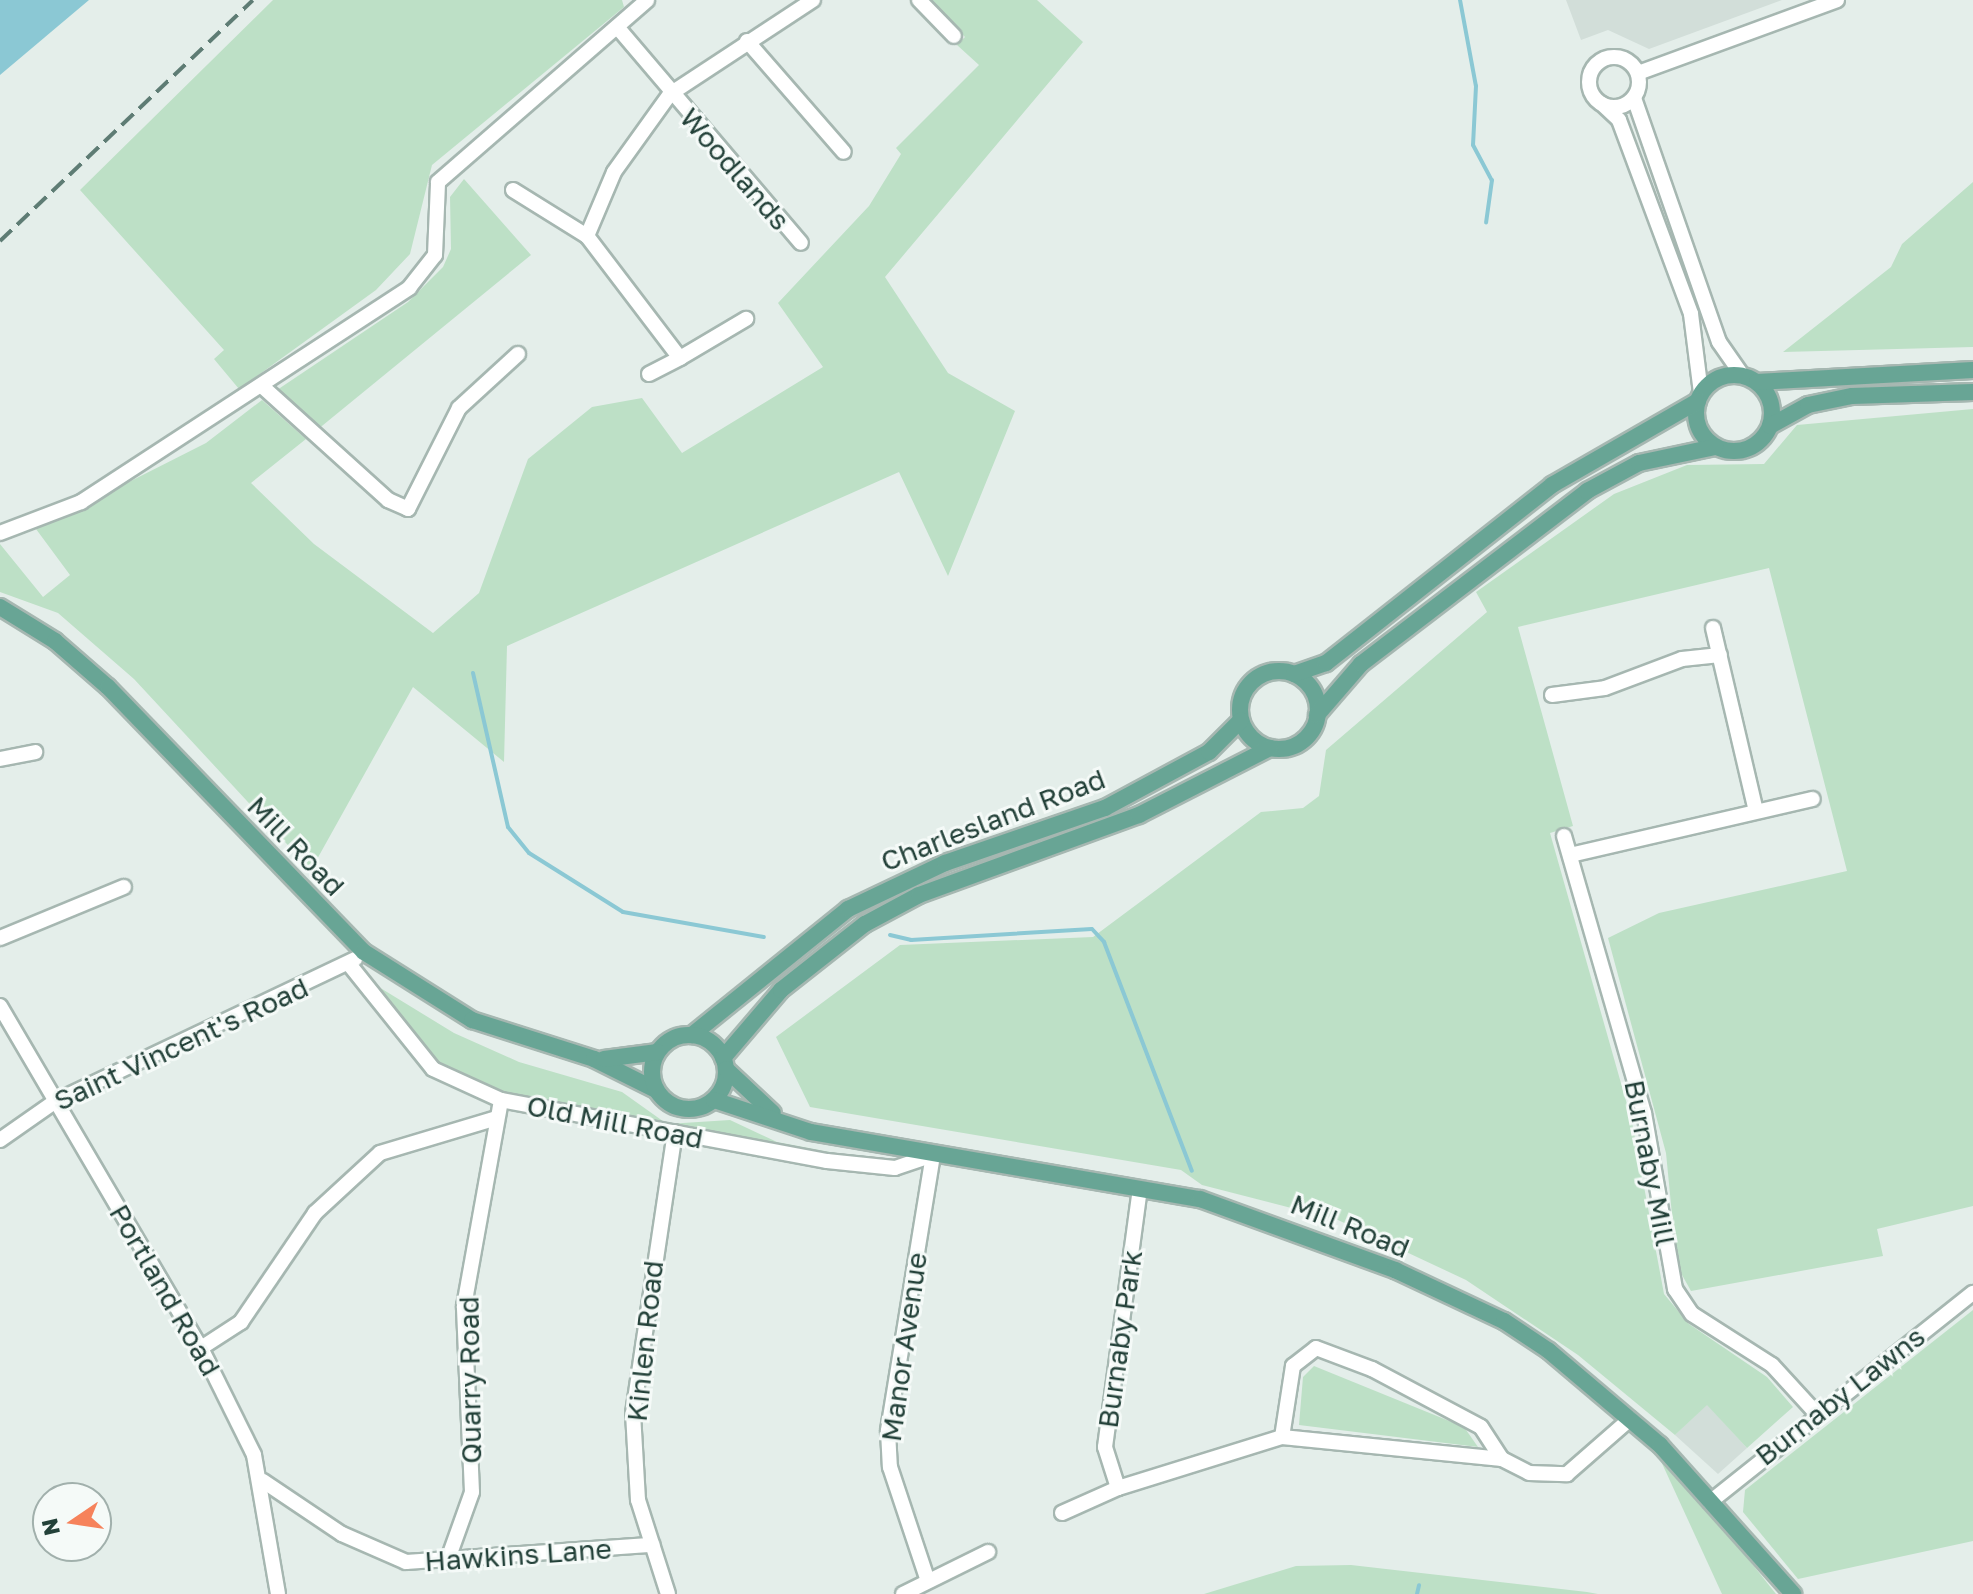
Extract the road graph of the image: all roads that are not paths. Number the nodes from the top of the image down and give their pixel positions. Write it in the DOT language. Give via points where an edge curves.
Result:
graph roads {
  1 [pos="647,0"];
  2 [pos="813,0"];
  3 [pos="919,0"];
  4 [pos="1837,0"];
  5 [pos="618,28"];
  6 [pos="954,36"];
  7 [pos="747,41"];
  8 [pos="1638,73"];
  9 [pos="670,94"];
  10 [pos="1634,98"];
  11 [pos="1602,104"];
  12 [pos="844,152"];
  13 [pos="513,190"];
  14 [pos="587,236"];
  15 [pos="801,243"];
  16 [pos="746,319"];
  17 [pos="518,354"];
  18 [pos="680,358"];
  19 [pos="1973,370"];
  20 [pos="649,374"];
  21 [pos="1750,379"];
  22 [pos="263,387"];
  23 [pos="1973,392"];
  24 [pos="1699,397"];
  25 [pos="1770,426"];
  26 [pos="1715,447"];
  27 [pos="0,533"];
  28 [pos="0,607"];
  29 [pos="1713,628"];
  30 [pos="1720,655"];
  31 [pos="1294,674"];
  32 [pos="1552,695"];
  33 [pos="1317,715"];
  34 [pos="1241,720"];
  35 [pos="1270,748"];
  36 [pos="35,752"];
  37 [pos="0,759"];
  38 [pos="1813,799"];
  39 [pos="1755,807"];
  40 [pos="1564,836"];
  41 [pos="1570,855"];
  42 [pos="124,887"];
  43 [pos="0,938"];
  44 [pos="364,952"];
  45 [pos="349,964"];
  46 [pos="0,1006"];
  47 [pos="692,1035"];
  48 [pos="658,1052"];
  49 [pos="594,1059"];
  50 [pos="725,1064"];
  51 [pos="656,1090"];
  52 [pos="501,1100"];
  53 [pos="714,1100"];
  54 [pos="56,1101"];
  55 [pos="497,1118"];
  56 [pos="781,1119"];
  57 [pos="675,1132"];
  58 [pos="0,1140"];
  59 [pos="933,1155"];
  60 [pos="1140,1189"];
  61 [pos="1973,1293"];
  62 [pos="201,1348"];
  63 [pos="1815,1412"];
  64 [pos="1630,1419"];
  65 [pos="1282,1437"];
  66 [pos="1502,1459"];
  67 [pos="263,1481"];
  68 [pos="1118,1488"];
  69 [pos="1710,1502"];
  70 [pos="1062,1513"];
  71 [pos="652,1545"];
  72 [pos="988,1552"];
  73 [pos="447,1562"];
  74 [pos="928,1581"];
  75 [pos="278,1594"];
  76 [pos="668,1594"];
  77 [pos="903,1594"];
  78 [pos="1793,1594"];
  1 -- 5 [label="street"];
  2 -- 7 [label="street, Woodlands"];
  3 -- 6 [label="street"];
  4 -- 8 [label="street"];
  5 -- 9 [label="street, Woodlands"];
  5 -- 22 [label="street" via="438,182 435,255 409,288"];
  7 -- 9 [label="street, Woodlands"];
  7 -- 12 [label="street"];
  8 -- 10 [label="street"];
  8 -- 11 [label="street" via="1620,57 1597,63 1589,84"];
  9 -- 14 [label="street, Woodlands" via="621,161"];
  9 -- 15 [label="street, Woodlands"];
  10 -- 11 [label="street" via="1619,107"];
  10 -- 21 [label="street" via="1705,306"];
  11 -- 24 [label="street" via="1619,120 1691,314"];
  13 -- 14 [label="street"];
  14 -- 18 [label="street"];
  16 -- 18 [label="street"];
  17 -- 22 [label="street" via="459,408 408,509 388,500"];
  18 -- 20 [label="street"];
  19 -- 21 [label="main road"];
  21 -- 24 [label="main road" via="1721,377"];
  21 -- 25 [label="main road" via="1772,404"];
  22 -- 27 [label="street" via="81,502"];
  23 -- 25 [label="main road" via="1852,396 1795,409"];
  24 -- 26 [label="main road" via="1698,427"];
  24 -- 31 [label="main road" via="1552,485 1326,663"];
  25 -- 26 [label="main road" via="1747,449"];
  26 -- 33 [label="main road" via="1639,463 1587,491 1361,664"];
  28 -- 44 [label="main road, Mill Road" via="55,641 108,687"];
  29 -- 30 [label="street"];
  30 -- 32 [label="street" via="1682,659 1605,688"];
  30 -- 39 [label="street"];
  31 -- 33 [label="main road" via="1311,688"];
  31 -- 34 [label="main road" via="1267,672 1251,682"];
  33 -- 35 [label="main road" via="1297,744"];
  34 -- 35 [label="main road"];
  34 -- 47 [label="main road, Charlesland Road" via="1209,752 1105,808 945,863 848,909"];
  35 -- 50 [label="main road, Charlesland Road" via="1128,820 919,895 865,924 781,990"];
  36 -- 37 [label="street"];
  38 -- 39 [label="street"];
  39 -- 41 [label="street"];
  40 -- 41 [label="street, Burnaby Mill"];
  41 -- 63 [label="street, Burnaby Mill" via="1644,1113 1675,1289 1692,1314 1772,1365"];
  42 -- 43 [label="street"];
  44 -- 45 [label="street, Saint Vincent's Road"];
  44 -- 49 [label="main road, Mill Road" via="472,1020"];
  45 -- 52 [label="street, Old Mill Road" via="433,1069"];
  45 -- 54 [label="street, Saint Vincent's Road"];
  46 -- 54 [label="street, Portland Road"];
  47 -- 48 [label="main road"];
  47 -- 50 [label="main road"];
  48 -- 49 [label="main road, Mill Road"];
  48 -- 51 [label="main road"];
  49 -- 51 [label="main road, Mill Road"];
  50 -- 53 [label="main road"];
  50 -- 56 [label="main road, Mill Road"];
  51 -- 53 [label="main road" via="688,1110"];
  52 -- 55 [label="street, Quarry Road"];
  52 -- 57 [label="street, Old Mill Road"];
  53 -- 56 [label="main road, Mill Road"];
  54 -- 58 [label="street, Saint Vincent's Road"];
  54 -- 62 [label="street, Portland Road"];
  55 -- 62 [label="street" via="380,1153 315,1213 241,1322"];
  55 -- 73 [label="street, Quarry Road" via="464,1306 472,1492"];
  56 -- 59 [label="main road, Mill Road" via="811,1132"];
  57 -- 59 [label="street, Old Mill Road" via="895,1168"];
  57 -- 71 [label="street, Kinlen Road" via="633,1413 638,1500"];
  59 -- 60 [label="main road, Mill Road"];
  59 -- 74 [label="street, Manor Avenue" via="888,1431 890,1467"];
  60 -- 64 [label="main road, Mill Road" via="1292,1229 1504,1321"];
  60 -- 68 [label="street, Burnaby Park" via="1105,1447"];
  61 -- 63 [label="street, Burnaby Lawns"];
  62 -- 67 [label="street, Portland Road"];
  63 -- 69 [label="street, Burnaby Lawns"];
  64 -- 66 [label="street" via="1567,1474 1529,1473"];
  64 -- 69 [label="main road, Mill Road"];
  65 -- 66 [label="street"];
  65 -- 66 [label="street" via="1293,1366 1316,1348 1372,1369 1481,1427"];
  65 -- 68 [label="street"];
  67 -- 73 [label="street, Hawkins Lane" via="368,1548 406,1562"];
  67 -- 75 [label="street, Portland Road"];
  68 -- 70 [label="street"];
  69 -- 78 [label="main road, Mill Road"];
  71 -- 73 [label="street, Hawkins Lane"];
  71 -- 76 [label="street, Kinlen Road"];
  72 -- 74 [label="street"];
  74 -- 77 [label="street"];
}
